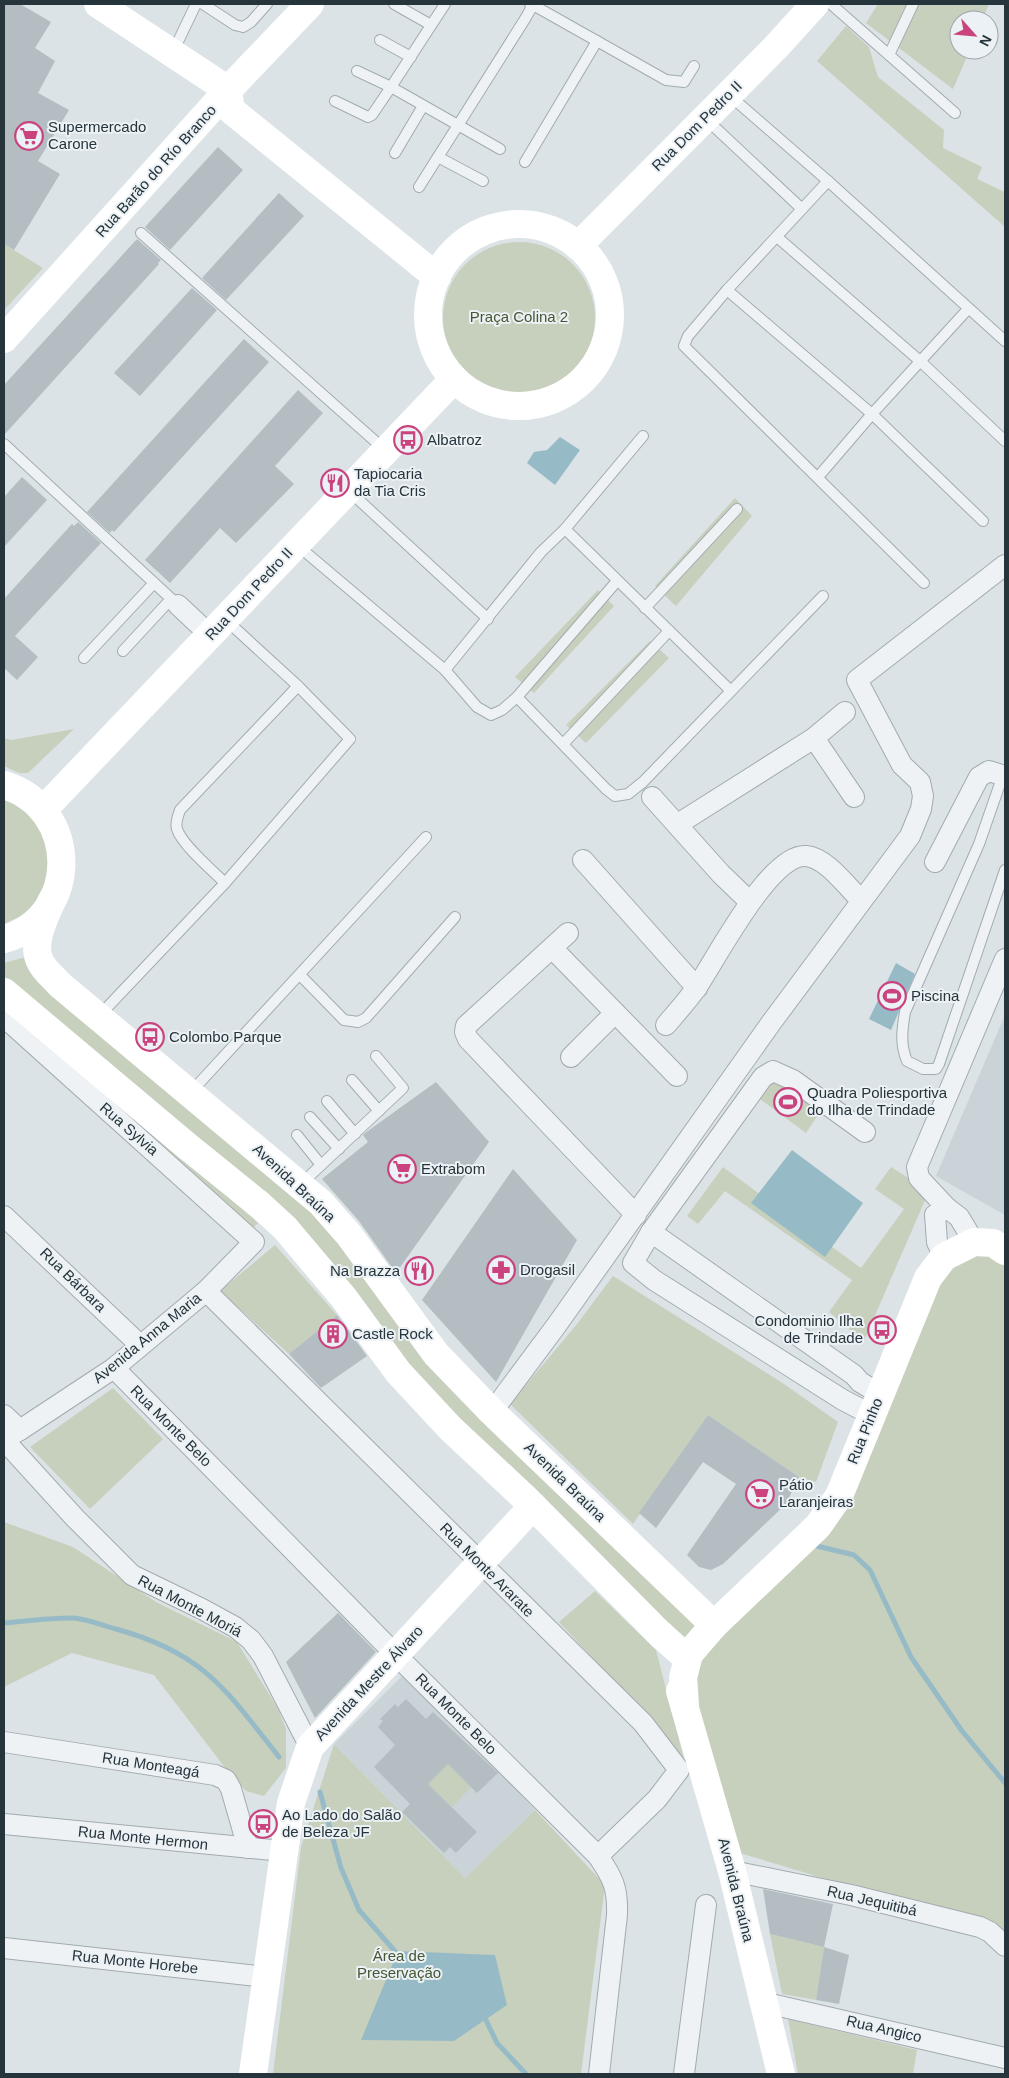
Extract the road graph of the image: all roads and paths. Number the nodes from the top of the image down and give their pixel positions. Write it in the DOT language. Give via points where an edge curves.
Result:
graph roads {
  1 [pos="98,4"];
  2 [pos="196,4"];
  3 [pos="204,4"];
  4 [pos="266,4"];
  5 [pos="310,4"];
  6 [pos="394,4"];
  7 [pos="445,4"];
  8 [pos="532,4"];
  9 [pos="815,4"];
  10 [pos="831,4"];
  11 [pos="913,4"];
  12 [pos="431,25"];
  13 [pos="380,40"];
  14 [pos="597,41"];
  15 [pos="173,52"];
  16 [pos="889,56"];
  17 [pos="411,57"];
  18 [pos="694,66"];
  19 [pos="358,71"];
  20 [pos="391,87"];
  21 [pos="228,90"];
  22 [pos="728,94"];
  23 [pos="335,101"];
  24 [pos="424,106"];
  25 [pos="956,113"];
  26 [pos="705,118"];
  27 [pos="458,125"];
  28 [pos="500,149"];
  29 [pos="395,153"];
  30 [pos="438,157"];
  31 [pos="525,162"];
  32 [pos="483,181"];
  33 [pos="828,181"];
  34 [pos="419,187"];
  35 [pos="802,209"];
  36 [pos="141,233"];
  37 [pos="777,237"];
  38 [pos="578,246"];
  39 [pos="437,277"];
  40 [pos="727,290"];
  41 [pos="968,308"];
  42 [pos="4,339"];
  43 [pos="1005,341"];
  44 [pos="920,361"];
  45 [pos="454,379"];
  46 [pos="872,414"];
  47 [pos="643,436"];
  48 [pos="1005,441"];
  49 [pos="4,444"];
  50 [pos="385,450"];
  51 [pos="818,477"];
  52 [pos="348,490"];
  53 [pos="737,509"];
  54 [pos="983,521"];
  55 [pos="565,529"];
  56 [pos="296,544"];
  57 [pos="1005,565"];
  58 [pos="617,581"];
  59 [pos="154,583"];
  60 [pos="924,583"];
  61 [pos="824,596"];
  62 [pos="174,602"];
  63 [pos="645,608"];
  64 [pos="488,619"];
  65 [pos="218,627"];
  66 [pos="669,631"];
  67 [pos="124,651"];
  68 [pos="84,658"];
  69 [pos="445,670"];
  70 [pos="298,686"];
  71 [pos="731,691"];
  72 [pos="517,698"];
  73 [pos="845,712"];
  74 [pos="814,738"];
  75 [pos="564,744"];
  76 [pos="1004,775"];
  77 [pos="4,785"];
  78 [pos="652,797"];
  79 [pos="854,797"];
  80 [pos="43,810"];
  81 [pos="678,824"];
  82 [pos="426,837"];
  83 [pos="583,860"];
  84 [pos="935,862"];
  85 [pos="1005,870"];
  86 [pos="225,883"];
  87 [pos="52,900"];
  88 [pos="861,900"];
  89 [pos="750,902"];
  90 [pos="455,916"];
  91 [pos="568,933"];
  92 [pos="4,939"];
  93 [pos="552,948"];
  94 [pos="1005,959"];
  95 [pos="300,975"];
  96 [pos="697,988"];
  97 [pos="4,992"];
  98 [pos="615,1013"];
  99 [pos="4,1017"];
  100 [pos="99,1017"];
  101 [pos="666,1025"];
  102 [pos="376,1056"];
  103 [pos="571,1057"];
  104 [pos="677,1076"];
  105 [pos="352,1080"];
  106 [pos="190,1093"];
  107 [pos="327,1101"];
  108 [pos="379,1111"];
  109 [pos="310,1117"];
  110 [pos="864,1132"];
  111 [pos="354,1134"];
  112 [pos="297,1135"];
  113 [pos="338,1149"];
  114 [pos="321,1165"];
  115 [pos="301,1184"];
  116 [pos="941,1211"];
  117 [pos="636,1215"];
  118 [pos="4,1216"];
  119 [pos="651,1232"];
  120 [pos="254,1242"];
  121 [pos="974,1242"];
  122 [pos="1005,1251"];
  123 [pos="944,1258"];
  124 [pos="206,1291"];
  125 [pos="140,1345"];
  126 [pos="114,1368"];
  127 [pos="876,1404"];
  128 [pos="492,1412"];
  129 [pos="4,1416"];
  130 [pos="9,1436"];
  131 [pos="533,1506"];
  132 [pos="480,1564"];
  133 [pos="714,1625"];
  134 [pos="659,1633"];
  135 [pos="395,1654"];
  136 [pos="689,1654"];
  137 [pos="685,1707"];
  138 [pos="4,1742"];
  139 [pos="310,1747"];
  140 [pos="4,1824"];
  141 [pos="248,1848"];
  142 [pos="283,1851"];
  143 [pos="598,1856"];
  144 [pos="732,1871"];
  145 [pos="706,1905"];
  146 [pos="1005,1946"];
  147 [pos="4,1948"];
  148 [pos="266,1977"];
  149 [pos="762,2002"];
  150 [pos="1005,2058"];
  151 [pos="252,2074"];
  152 [pos="599,2074"];
  153 [pos="684,2074"];
  154 [pos="780,2074"];
  1 -- 15 [label="street"];
  2 -- 15 [label="lane"];
  3 -- 4 [label="lane" via="234,26 243,27"];
  5 -- 21 [label="street, Rua Barão do Río Branco"];
  6 -- 12 [label="lane"];
  7 -- 12 [label="lane"];
  8 -- 14 [label="lane"];
  8 -- 27 [label="lane"];
  9 -- 22 [label="street, Rua Dom Pedro II"];
  10 -- 16 [label="lane"];
  11 -- 16 [label="lane"];
  12 -- 17 [label="lane"];
  13 -- 17 [label="lane"];
  14 -- 18 [label="lane" via="666,80 684,82"];
  14 -- 31 [label="lane"];
  15 -- 21 [label="street"];
  16 -- 25 [label="lane"];
  17 -- 20 [label="lane"];
  19 -- 20 [label="lane"];
  20 -- 23 [label="lane" via="368,117"];
  20 -- 24 [label="lane"];
  21 -- 39 [label="street" via="231,110"];
  21 -- 42 [label="street, Rua Barão do Río Branco"];
  22 -- 26 [label="street, Rua Dom Pedro II"];
  22 -- 33 [label="lane"];
  24 -- 27 [label="lane"];
  24 -- 29 [label="lane"];
  26 -- 35 [label="lane"];
  26 -- 38 [label="street, Rua Dom Pedro II"];
  27 -- 28 [label="lane"];
  27 -- 30 [label="lane"];
  30 -- 32 [label="lane"];
  30 -- 34 [label="lane"];
  33 -- 35 [label="lane"];
  33 -- 41 [label="lane"];
  35 -- 37 [label="lane"];
  36 -- 50 [label="lane"];
  37 -- 40 [label="lane"];
  37 -- 44 [label="lane"];
  38 -- 39 [label="street" via="556,232 532,225 493,228 460,247"];
  38 -- 45 [label="street" via="596,266 610,306 604,347 581,382 557,398 530,406 517,406 476,396"];
  39 -- 45 [label="street" via="430,303 430,329 436,352"];
  40 -- 46 [label="lane"];
  40 -- 51 [label="lane" via="688,336 684,346"];
  41 -- 43 [label="lane"];
  41 -- 44 [label="lane"];
  44 -- 46 [label="lane"];
  44 -- 48 [label="lane"];
  45 -- 50 [label="street, Rua Dom Pedro II"];
  46 -- 51 [label="lane"];
  46 -- 54 [label="lane"];
  47 -- 55 [label="lane"];
  49 -- 59 [label="lane"];
  50 -- 52 [label="street, Rua Dom Pedro II"];
  51 -- 60 [label="lane"];
  52 -- 56 [label="street, Rua Dom Pedro II"];
  52 -- 64 [label="lane"];
  53 -- 63 [label="lane"];
  55 -- 58 [label="lane"];
  55 -- 64 [label="lane" via="541,552"];
  56 -- 65 [label="street, Rua Dom Pedro II"];
  56 -- 69 [label="lane"];
  57 -- 88 [label="street" via="857,680 902,765 920,782 923,796 910,836"];
  58 -- 63 [label="lane"];
  58 -- 72 [label="lane"];
  59 -- 62 [label="lane"];
  59 -- 68 [label="lane"];
  61 -- 71 [label="lane"];
  62 -- 65 [label="street"];
  62 -- 67 [label="lane"];
  63 -- 66 [label="lane"];
  64 -- 69 [label="lane"];
  65 -- 70 [label="lane"];
  65 -- 80 [label="street, Rua Dom Pedro II"];
  66 -- 71 [label="lane"];
  66 -- 75 [label="lane"];
  69 -- 72 [label="lane" via="477,707 491,715"];
  70 -- 86 [label="lane" via="180,810 176,820 182,839"];
  70 -- 86 [label="lane" via="350,739"];
  71 -- 75 [label="lane" via="628,794 615,796 606,789"];
  72 -- 75 [label="lane"];
  73 -- 74 [label="street"];
  74 -- 79 [label="street"];
  74 -- 81 [label="street"];
  76 -- 84 [label="street" via="989,771 979,777"];
  76 -- 85 [label="lane" via="979,844 905,1012 901,1034 907,1061 930,1070 939,1064"];
  77 -- 80 [label="street, Avenida Braúna" via="23,793"];
  78 -- 81 [label="street"];
  80 -- 87 [label="street, Avenida Braúna" via="56,830 62,854 60,878"];
  81 -- 89 [label="street" via="720,874"];
  82 -- 95 [label="lane"];
  83 -- 96 [label="street"];
  86 -- 100 [label="lane"];
  87 -- 92 [label="street" via="30,926"];
  87 -- 100 [label="street, Avenida Braúna" via="38,936 40,962 59,984"];
  88 -- 89 [label="street" via="821,861 792,856"];
  88 -- 117 [label="street"];
  89 -- 96 [label="street"];
  90 -- 95 [label="lane" via="366,1018 358,1022 344,1020"];
  91 -- 93 [label="street"];
  93 -- 98 [label="street"];
  93 -- 117 [label="street" via="466,1026 465,1032 468,1039"];
  94 -- 116 [label="street" via="917,1167 919,1178"];
  95 -- 106 [label="lane"];
  96 -- 101 [label="street"];
  97 -- 131 [label="street, Avenida Braúna" via="284,1228 344,1298 398,1372 450,1428"];
  98 -- 103 [label="street"];
  98 -- 104 [label="street"];
  99 -- 120 [label="street, Rua Sylvia"];
  100 -- 106 [label="street, Avenida Braúna"];
  102 -- 108 [label="lane" via="403,1088"];
  105 -- 108 [label="lane"];
  106 -- 115 [label="street, Avenida Braúna"];
  107 -- 111 [label="lane"];
  108 -- 111 [label="lane"];
  109 -- 113 [label="lane"];
  110 -- 119 [label="street" via="793,1080 773,1071 763,1077"];
  111 -- 113 [label="lane"];
  112 -- 114 [label="lane"];
  113 -- 114 [label="lane"];
  114 -- 115 [label="lane"];
  115 -- 128 [label="street, Avenida Braúna" via="349,1235 436,1354"];
  116 -- 121 [label="street" via="959,1217"];
  116 -- 123 [label="street" via="937,1242"];
  117 -- 128 [label="street"];
  118 -- 125 [label="street, Rua Bárbara"];
  119 -- 127 [label="street" via="854,1375"];
  119 -- 127 [label="street" via="634,1259 636,1268 843,1400"];
  120 -- 124 [label="street, Avenida Anna Maria"];
  121 -- 122 [label="street" via="992,1242"];
  121 -- 123 [label="street, Rua Pinho"];
  123 -- 127 [label="street, Rua Pinho" via="928,1278"];
  124 -- 125 [label="street, Avenida Anna Maria"];
  124 -- 132 [label="street, Rua Monte Ararate"];
  125 -- 126 [label="street, Avenida Anna Maria"];
  126 -- 130 [label="street, Avenida Anna Maria"];
  126 -- 135 [label="street, Rua Monte Belo"];
  127 -- 133 [label="street, Rua Pinho" via="830,1511"];
  128 -- 133 [label="street, Avenida Braúna"];
  129 -- 130 [label="street, Rua Monte Moriá"];
  130 -- 139 [label="street, Rua Monte Moriá" via="75,1518 132,1575 235,1627 250,1640 263,1656"];
  131 -- 132 [label="street, Avenida Mestre Álvaro"];
  131 -- 134 [label="street, Avenida Braúna"];
  132 -- 135 [label="street, Avenida Mestre Álvaro"];
  132 -- 143 [label="street, Rua Monte Ararate" via="643,1723 679,1770 657,1799"];
  133 -- 136 [label="street, Rua Pinho"];
  134 -- 136 [label="street" via="680,1652"];
  134 -- 137 [label="street, Avenida Braúna"];
  135 -- 139 [label="street, Avenida Mestre Álvaro"];
  135 -- 143 [label="street, Rua Monte Belo"];
  136 -- 137 [label="street, Avenida Braúna" via="683,1678"];
  137 -- 144 [label="street, Avenida Braúna"];
  138 -- 141 [label="street, Rua Monteagá" via="215,1775 226,1780 231,1789"];
  139 -- 142 [label="street, Avenida Mestre Álvaro" via="291,1803"];
  140 -- 141 [label="street, Rua Monte Hermon"];
  141 -- 142 [label="street, Rua Monte Hermon"];
  142 -- 148 [label="street, Avenida Mestre Álvaro"];
  143 -- 152 [label="street, Rua Monte Belo" via="613,1878 618,1896"];
  144 -- 146 [label="street, Rua Jequitibá" via="851,1895 980,1927"];
  144 -- 149 [label="street, Avenida Braúna"];
  145 -- 153 [label="street"];
  147 -- 148 [label="street, Rua Monte Horebe"];
  148 -- 151 [label="street, Avenida Mestre Álvaro"];
  149 -- 150 [label="street, Rua Angico"];
  149 -- 154 [label="street, Avenida Braúna"];
}
